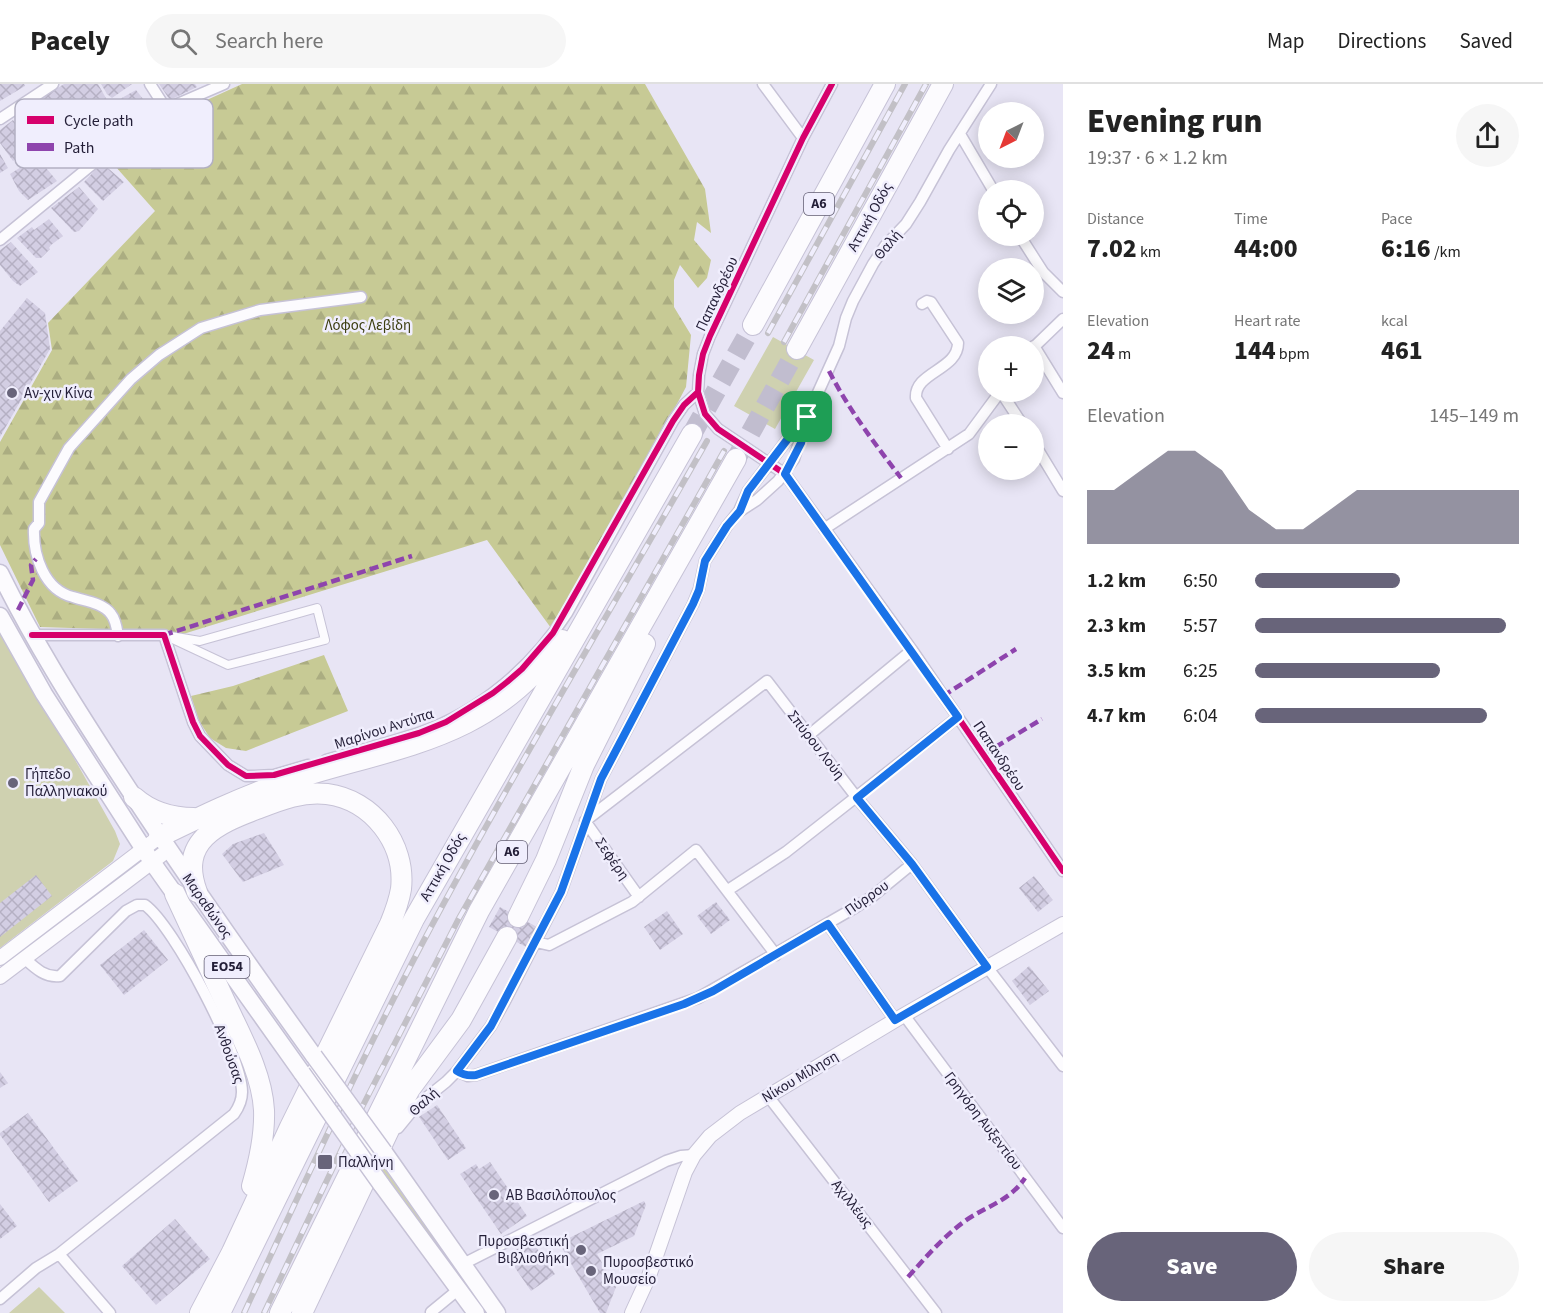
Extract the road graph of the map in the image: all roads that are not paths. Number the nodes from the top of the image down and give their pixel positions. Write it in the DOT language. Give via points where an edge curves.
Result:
graph roads {
  1 [pos="53,84"];
  2 [pos="150,84"];
  3 [pos="224,84"];
  4 [pos="763,84"];
  5 [pos="832,84"];
  6 [pos="885,84"];
  7 [pos="945,84"];
  8 [pos="991,84"];
  9 [pos="30,99"];
  10 [pos="159,99"];
  11 [pos="191,99"];
  12 [pos="15,109"];
  13 [pos="0,119"];
  14 [pos="960,134"];
  15 [pos="803,138"];
  16 [pos="87,168"];
  17 [pos="987,180"];
  18 [pos="0,240"];
  19 [pos="1026,246"];
  20 [pos="1063,292"];
  21 [pos="361,297"];
  22 [pos="922,304"];
  23 [pos="1063,319"];
  24 [pos="753,325"];
  25 [pos="1044,337"];
  26 [pos="797,350"];
  27 [pos="1044,362"];
  28 [pos="698,392"];
  29 [pos="1063,393"];
  30 [pos="993,402"];
  31 [pos="807,417"];
  32 [pos="692,434"];
  33 [pos="948,449"];
  34 [pos="1044,460"];
  35 [pos="770,463"];
  36 [pos="785,474"];
  37 [pos="1063,491"];
  38 [pos="740,511"];
  39 [pos="642,521"];
  40 [pos="824,529"];
  41 [pos="0,573"];
  42 [pos="0,616"];
  43 [pos="32,635"];
  44 [pos="164,635"];
  45 [pos="118,636"];
  46 [pos="912,650"];
  47 [pos="958,717"];
  48 [pos="809,735"];
  49 [pos="134,797"];
  50 [pos="857,798"];
  51 [pos="196,818"];
  52 [pos="585,820"];
  53 [pos="155,849"];
  54 [pos="912,864"];
  55 [pos="1063,871"];
  56 [pos="728,890"];
  57 [pos="197,892"];
  58 [pos="175,894"];
  59 [pos="639,897"];
  60 [pos="518,917"];
  61 [pos="828,924"];
  62 [pos="1063,924"];
  63 [pos="507,937"];
  64 [pos="536,942"];
  65 [pos="776,955"];
  66 [pos="0,958"];
  67 [pos="24,958"];
  68 [pos="987,967"];
  69 [pos="0,977"];
  70 [pos="899,1018"];
  71 [pos="1063,1066"];
  72 [pos="457,1071"];
  73 [pos="768,1096"];
  74 [pos="384,1152"];
  75 [pos="694,1155"];
  76 [pos="1062,1222"];
  77 [pos="59,1254"];
  78 [pos="463,1264"];
  79 [pos="459,1290"];
  80 [pos="0,1299"];
  81 [pos="200,1312"];
  82 [pos="431,1312"];
  83 [pos="110,1313"];
  84 [pos="220,1313"];
  85 [pos="280,1313"];
  86 [pos="302,1313"];
  87 [pos="476,1313"];
  88 [pos="497,1313"];
  89 [pos="632,1313"];
  90 [pos="936,1313"];
  1 -- 9 [label="street"];
  2 -- 10 [label="street"];
  3 -- 11 [label="street"];
  4 -- 15 [label="street"];
  5 -- 15 [label="street, Παπανδρέου"];
  6 -- 24 [label="highway, Α6"];
  7 -- 26 [label="highway, Αττική Οδός"];
  8 -- 14 [label="street, Θαλή"];
  12 -- 13 [label="street"];
  14 -- 17 [label="street"];
  14 -- 31 [label="street, Θαλή" via="906,224 873,264 853,301 839,346"];
  15 -- 28 [label="street, Παπανδρέου" via="710,336 703,354"];
  16 -- 18 [label="street"];
  19 -- 20 [label="street" via="1043,272"];
  21 -- 45 [label="street" via="260,310 201,328 131,379 69,448 39,502 39,523 34,529 36,559 45,576 61,592 108,610"];
  22 -- 33 [label="street" via="931,302 958,343 952,360 916,391 916,398"];
  23 -- 25 [label="street"];
  27 -- 29 [label="street"];
  28 -- 35 [label="street, Παπανδρέου" via="705,414 718,429"];
  28 -- 44 [label="street, Μαρίνου Αντύπα" via="673,421 553,633 507,682 446,722 274,775 246,776 228,765 200,736"];
  30 -- 33 [label="street" via="969,434"];
  31 -- 35 [label="street, Θαλή"];
  31 -- 36 [label="street, Θαλή" via="801,443"];
  32 -- 39 [label="highway, Αττική Οδός"];
  33 -- 40 [label="street"];
  34 -- 37 [label="street"];
  35 -- 36 [label="street, Παπανδρέου"];
  35 -- 38 [label="street, Θαλή" via="748,491"];
  36 -- 38 [label="street, Θαλή"];
  36 -- 40 [label="street, Παπανδρέου"];
  38 -- 52 [label="street, Θαλή" via="705,561 693,604 601,779"];
  39 -- 51 [label="highway" via="551,654 498,705 437,737 284,783"];
  39 -- 84 [label="highway, Αττική Οδός" via="414,919"];
  40 -- 46 [label="street, Παπανδρέου"];
  41 -- 43 [label="main road, Μαραθώνος / ΕΟ54"];
  42 -- 53 [label="main road, Μαραθώνος / ΕΟ54" via="39,686"];
  43 -- 45 [label="street"];
  43 -- 49 [label="main road, Μαραθώνος / ΕΟ54"];
  44 -- 44 [label="street" via="228,665 325,640 317,608 200,641"];
  44 -- 45 [label="street"];
  46 -- 47 [label="street, Παπανδρέου"];
  46 -- 48 [label="street"];
  47 -- 50 [label="street"];
  47 -- 55 [label="street, Παπανδρέου"];
  48 -- 50 [label="street, Σπύρου Λούη"];
  48 -- 52 [label="street, Σπύρου Λούη" via="767,681"];
  49 -- 51 [label="highway" via="163,814"];
  49 -- 53 [label="main road, Μαραθώνος / ΕΟ54"];
  50 -- 54 [label="street, Σπύρου Λούη"];
  50 -- 56 [label="street"];
  51 -- 53 [label="highway"];
  52 -- 59 [label="street, Σεφέρη"];
  52 -- 64 [label="street, Θαλή" via="561,892"];
  53 -- 57 [label="main road, Μαραθώνος / ΕΟ54"];
  53 -- 58 [label="main road, Μαραθώνος / ΕΟ54"];
  53 -- 66 [label="street"];
  53 -- 67 [label="street"];
  54 -- 61 [label="street, Πύρρου" via="873,896"];
  54 -- 68 [label="street, Σπύρου Λούη"];
  56 -- 59 [label="street" via="696,850"];
  56 -- 65 [label="street"];
  57 -- 74 [label="main road, Μαραθώνος / ΕΟ54, bridge"];
  57 -- 81 [label="highway" via="192,873 194,858 209,832 231,819 299,795 333,795 364,808 390,836 400,862 401,888 390,924"];
  58 -- 79 [label="main road, Μαραθώνος / ΕΟ54, bridge"];
  58 -- 81 [label="highway" via="241,1035 264,1108 258,1166 247,1202"];
  59 -- 64 [label="street" via="549,945"];
  60 -- 85 [label="highway, Α6" via="605,719 697,546 736,459 479,911"];
  61 -- 65 [label="street, Πύρρου"];
  61 -- 70 [label="street, Γρηγόρη Αυξεντίου"];
  62 -- 68 [label="street, Νίκου Μίληση"];
  63 -- 86 [label="highway" via="461,1020 398,1111"];
  64 -- 72 [label="street, Θαλή" via="491,1026"];
  65 -- 72 [label="street, Πύρρου" via="684,1004 476,1075"];
  67 -- 69 [label="street"];
  67 -- 77 [label="street, Ανθούσας" via="44,974 60,976 126,911 145,905 159,918 198,982 232,1055 242,1092 234,1114"];
  68 -- 70 [label="street, Νίκου Μίληση"];
  68 -- 71 [label="street, Σπύρου Λούη"];
  70 -- 73 [label="street, Νίκου Μίληση"];
  70 -- 76 [label="street, Γρηγόρη Αυξεντίου"];
  72 -- 74 [label="street, Θαλή" via="416,1106"];
  73 -- 75 [label="street, Νίκου Μίληση" via="727,1122"];
  73 -- 90 [label="street, Αχιλλέως"];
  74 -- 78 [label="main road, Μαραθώνος / ΕΟ54"];
  75 -- 78 [label="street" via="666,1161"];
  75 -- 89 [label="street, Νίκου Μίληση"];
  77 -- 80 [label="street, Ανθούσας"];
  77 -- 83 [label="street"];
  78 -- 88 [label="main road, Μαραθώνος / ΕΟ54"];
  79 -- 82 [label="street"];
  79 -- 87 [label="main road, Μαραθώνος / ΕΟ54"];
}
